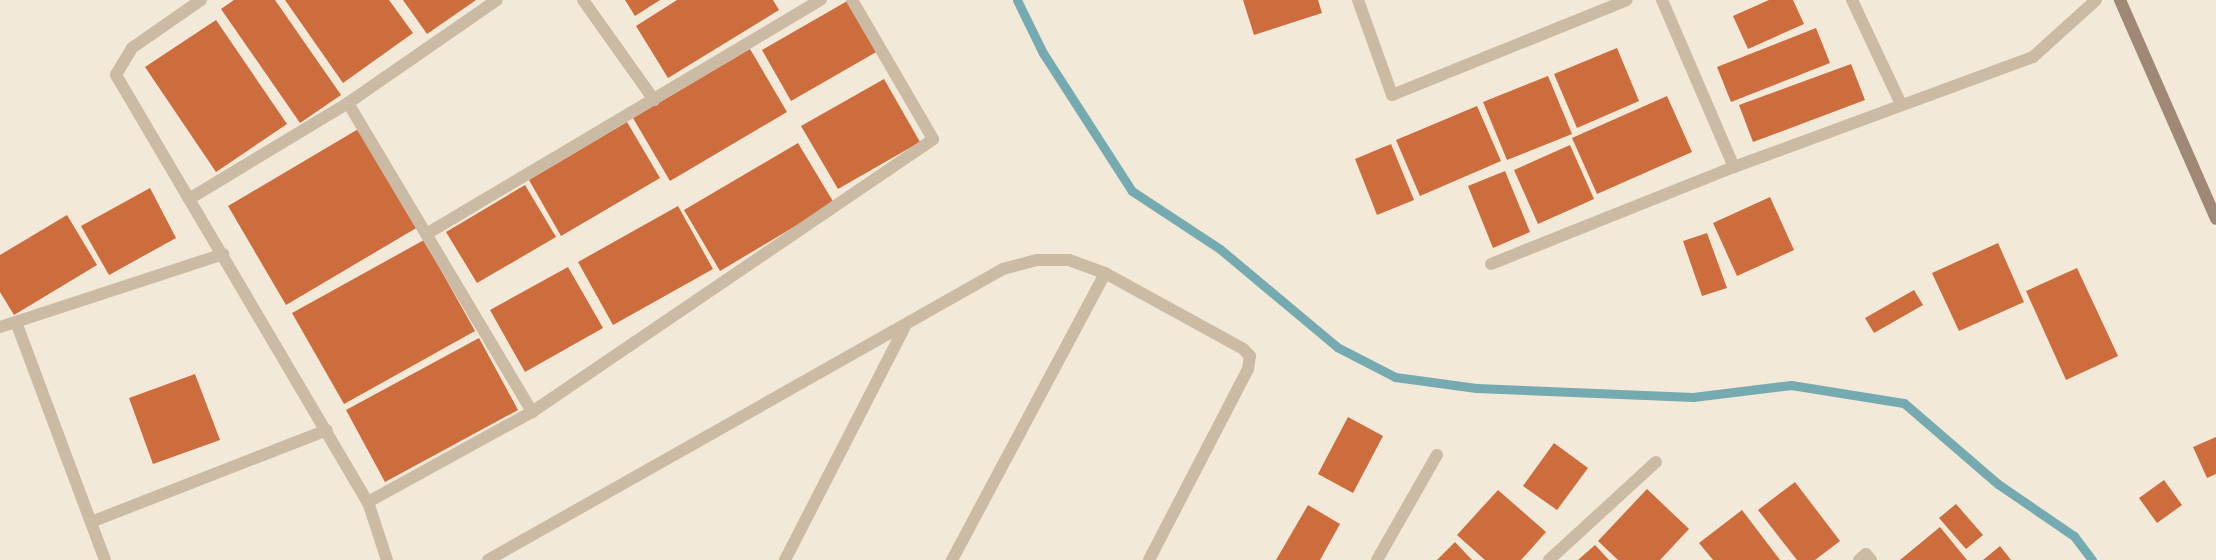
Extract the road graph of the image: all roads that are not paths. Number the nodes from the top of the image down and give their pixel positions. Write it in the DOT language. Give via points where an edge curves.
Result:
graph roads {
  1 [pos="201,0"];
  2 [pos="497,0"];
  3 [pos="583,0"];
  4 [pos="795,0"];
  5 [pos="821,0"];
  6 [pos="852,0"];
  7 [pos="1358,0"];
  8 [pos="1627,0"];
  9 [pos="1662,0"];
  10 [pos="1852,0"];
  11 [pos="2096,0"];
  12 [pos="2120,0"];
  13 [pos="802,11"];
  14 [pos="654,100"];
  15 [pos="348,103"];
  16 [pos="1901,104"];
  17 [pos="1734,167"];
  18 [pos="189,200"];
  19 [pos="2216,219"];
  20 [pos="428,233"];
  21 [pos="223,254"];
  22 [pos="1490,264"];
  23 [pos="1105,272"];
  24 [pos="16,322"];
  25 [pos="0,327"];
  26 [pos="904,328"];
  27 [pos="532,412"];
  28 [pos="327,430"];
  29 [pos="1437,455"];
  30 [pos="1656,462"];
  31 [pos="368,502"];
  32 [pos="92,522"];
  33 [pos="105,560"];
  34 [pos="388,560"];
  35 [pos="488,560"];
  36 [pos="785,560"];
  37 [pos="952,560"];
  38 [pos="1149,560"];
  39 [pos="1377,560"];
  40 [pos="1549,560"];
  41 [pos="1860,560"];
  42 [pos="1871,560"];
  1 -- 18 [label="street" via="132,48 116,75"];
  2 -- 15 [label="street"];
  3 -- 14 [label="street"];
  4 -- 13 [label="street"];
  5 -- 13 [label="street"];
  6 -- 27 [label="street" via="934,139"];
  7 -- 8 [label="street" via="1392,95"];
  9 -- 17 [label="street"];
  10 -- 16 [label="street"];
  11 -- 16 [label="street" via="2033,56"];
  12 -- 19 [label="street"];
  13 -- 14 [label="street"];
  14 -- 20 [label="street"];
  15 -- 18 [label="street"];
  15 -- 20 [label="street"];
  16 -- 17 [label="street"];
  17 -- 22 [label="street"];
  18 -- 21 [label="street"];
  20 -- 27 [label="street"];
  21 -- 24 [label="street"];
  21 -- 28 [label="street"];
  23 -- 26 [label="street" via="1068,260 1036,260 1003,269"];
  23 -- 37 [label="street"];
  23 -- 38 [label="street" via="1244,349 1251,362"];
  24 -- 25 [label="street"];
  24 -- 32 [label="street"];
  26 -- 35 [label="street"];
  26 -- 36 [label="street"];
  27 -- 31 [label="street"];
  28 -- 31 [label="street"];
  28 -- 32 [label="street"];
  29 -- 39 [label="street"];
  30 -- 40 [label="street"];
  31 -- 34 [label="street"];
  32 -- 33 [label="street"];
  41 -- 42 [label="street" via="1866,554"];
}
